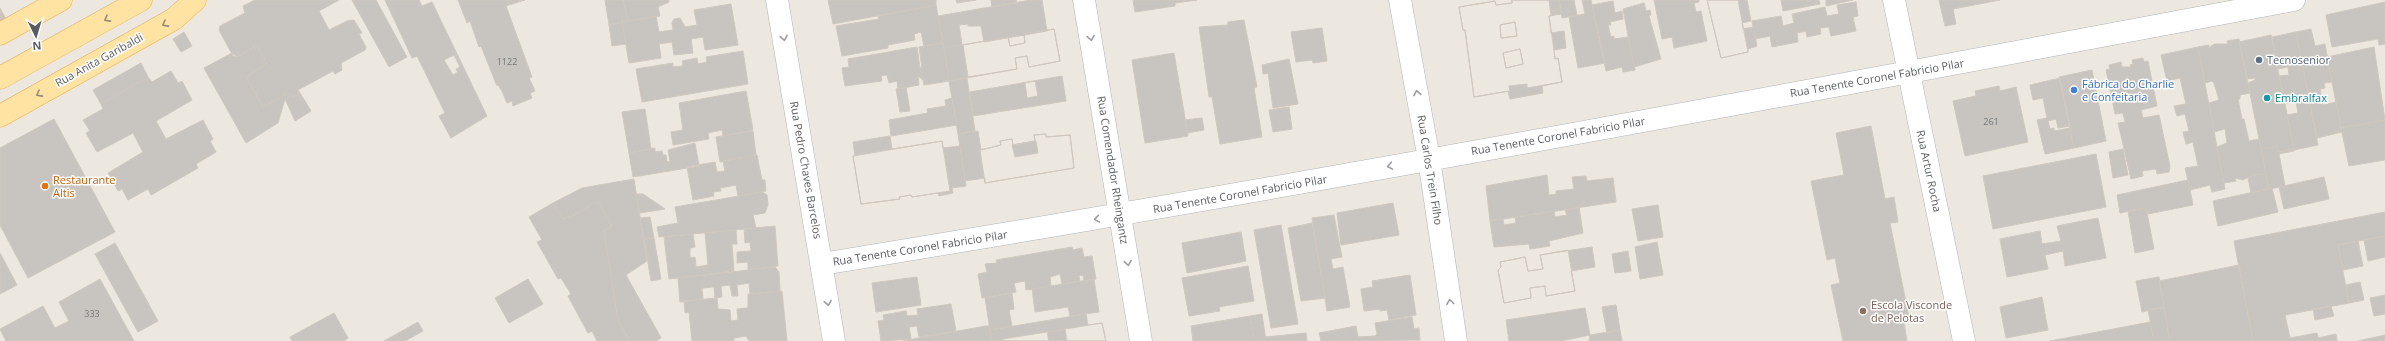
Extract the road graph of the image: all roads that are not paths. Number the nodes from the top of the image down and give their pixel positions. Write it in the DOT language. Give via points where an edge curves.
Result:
graph roads {
  1 [pos="61,0"];
  2 [pos="141,0"];
  3 [pos="195,0"];
  4 [pos="777,0"];
  5 [pos="1084,0"];
  6 [pos="1400,0"];
  7 [pos="1894,0"];
  8 [pos="2294,0"];
  9 [pos="0,34"];
  10 [pos="1909,72"];
  11 [pos="0,78"];
  12 [pos="0,116"];
  13 [pos="1429,159"];
  14 [pos="1120,215"];
  15 [pos="822,264"];
  16 [pos="834,341"];
  17 [pos="1141,341"];
  18 [pos="1456,341"];
  19 [pos="1964,341"];
  1 -- 9 [label="main road"];
  2 -- 11 [label="main road, one-way"];
  3 -- 12 [label="main road, Rua Anita Garibaldi, one-way" via="174,19"];
  4 -- 15 [label="street, Rua Pedro Chaves Barcelos, one-way"];
  5 -- 14 [label="street, Rua Comendador Rheingantz, one-way"];
  13 -- 6 [label="street, Rua Carlos Trein Filho, one-way"];
  7 -- 10 [label="street, Rua Artur Rocha"];
  8 -- 10 [label="street, Rua Tenente Coronel Fabricio Pilar"];
  10 -- 13 [label="street, Rua Tenente Coronel Fabricio Pilar"];
  10 -- 19 [label="street, Rua Artur Rocha"];
  13 -- 14 [label="street, Rua Tenente Coronel Fabricio Pilar, one-way"];
  18 -- 13 [label="street, Rua Carlos Trein Filho, one-way"];
  14 -- 15 [label="street, Rua Tenente Coronel Fabricio Pilar, one-way"];
  14 -- 17 [label="street, Rua Comendador Rheingantz, one-way"];
  15 -- 16 [label="street, Rua Pedro Chaves Barcelos, one-way"];
}
